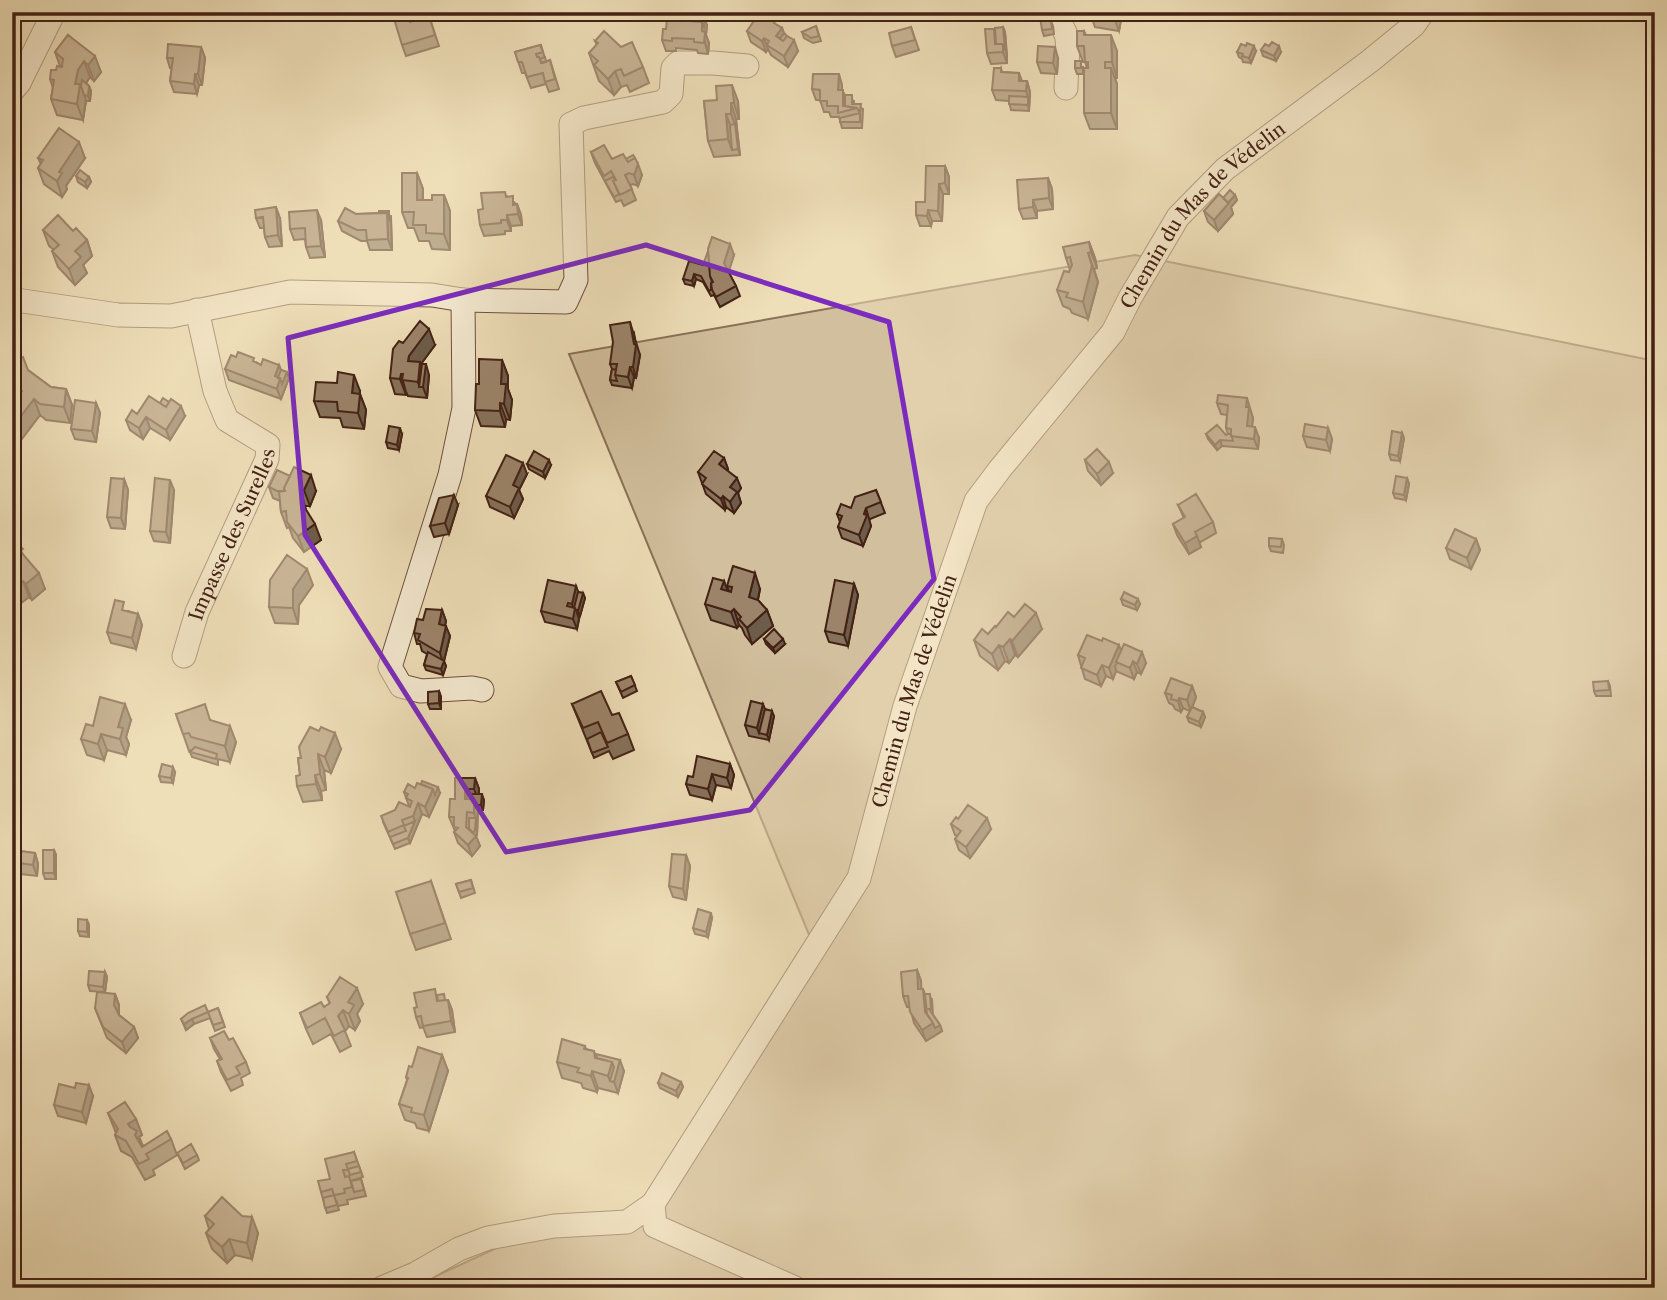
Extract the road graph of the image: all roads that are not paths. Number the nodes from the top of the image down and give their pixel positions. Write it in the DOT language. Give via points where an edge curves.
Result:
graph roads {
  1 [pos="54,12"];
  2 [pos="1055,12"];
  3 [pos="1423,12"];
  4 [pos="747,66"];
  5 [pos="1066,88"];
  6 [pos="12,92"];
  7 [pos="12,297"];
  8 [pos="463,300"];
  9 [pos="197,310"];
  10 [pos="184,656"];
  11 [pos="482,690"];
  12 [pos="653,1204"];
  13 [pos="382,1288"];
  14 [pos="794,1288"];
  1 -- 6 [label="street"];
  2 -- 5 [label="street" via="1067,39"];
  3 -- 12 [label="street, Chemin du Mas de Védelin" via="1370,61 1225,169 1178,216 1113,332 976,501 905,706 859,878"];
  4 -- 8 [label="street" via="678,63 673,68 671,94 663,102 571,124 576,280 566,302"];
  7 -- 9 [label="street" via="118,315 171,316"];
  8 -- 9 [label="street" via="432,295 290,292"];
  8 -- 11 [label="street" via="464,408 450,475 390,667 401,686 421,691"];
  9 -- 10 [label="street, Impasse des Surelles" via="215,391 227,419 268,445 267,459 197,612"];
  12 -- 13 [label="street, Chemin du Mas de Védelin" via="626,1222 554,1226 488,1237"];
  12 -- 14 [label="street" via="655,1226"];
}
